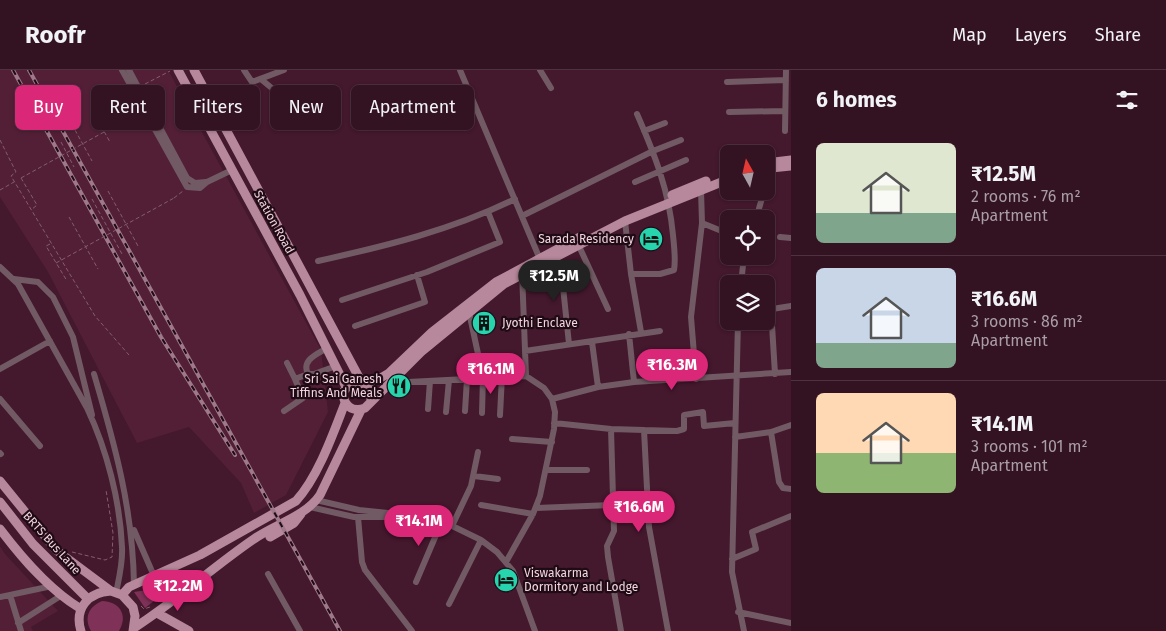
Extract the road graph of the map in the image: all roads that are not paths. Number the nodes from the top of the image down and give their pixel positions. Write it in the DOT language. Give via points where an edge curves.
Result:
graph roads {
  1 [pos="122,70"];
  2 [pos="129,70"];
  3 [pos="178,70"];
  4 [pos="194,70"];
  5 [pos="244,70"];
  6 [pos="284,70"];
  7 [pos="461,70"];
  8 [pos="540,70"];
  9 [pos="786,70"];
  10 [pos="262,80"];
  11 [pos="786,80"];
  12 [pos="727,82"];
  13 [pos="270,87"];
  14 [pos="551,88"];
  15 [pos="784,111"];
  16 [pos="729,112"];
  17 [pos="637,114"];
  18 [pos="665,123"];
  19 [pos="644,131"];
  20 [pos="785,131"];
  21 [pos="681,140"];
  22 [pos="653,151"];
  23 [pos="686,160"];
  24 [pos="790,162"];
  25 [pos="775,165"];
  26 [pos="232,170"];
  27 [pos="659,172"];
  28 [pos="720,177"];
  29 [pos="208,182"];
  30 [pos="635,182"];
  31 [pos="720,183"];
  32 [pos="702,190"];
  33 [pos="515,200"];
  34 [pos="669,200"];
  35 [pos="488,212"];
  36 [pos="522,216"];
  37 [pos="625,221"];
  38 [pos="702,223"];
  39 [pos="720,230"];
  40 [pos="780,238"];
  41 [pos="791,238"];
  42 [pos="578,244"];
  43 [pos="540,257"];
  44 [pos="555,257"];
  45 [pos="318,261"];
  46 [pos="522,270"];
  47 [pos="1,271"];
  48 [pos="632,274"];
  49 [pos="417,275"];
  50 [pos="14,278"];
  51 [pos="342,300"];
  52 [pos="791,306"];
  53 [pos="775,308"];
  54 [pos="608,309"];
  55 [pos="468,312"];
  56 [pos="355,326"];
  57 [pos="660,330"];
  58 [pos="738,330"];
  59 [pos="771,330"];
  60 [pos="640,332"];
  61 [pos="629,334"];
  62 [pos="50,341"];
  63 [pos="592,342"];
  64 [pos="569,344"];
  65 [pos="327,348"];
  66 [pos="524,351"];
  67 [pos="287,363"];
  68 [pos="336,366"];
  69 [pos="0,369"];
  70 [pos="791,372"];
  71 [pos="94,374"];
  72 [pos="308,374"];
  73 [pos="775,374"];
  74 [pos="736,375"];
  75 [pos="502,376"];
  76 [pos="526,376"];
  77 [pos="483,377"];
  78 [pos="466,378"];
  79 [pos="295,379"];
  80 [pos="394,379"];
  81 [pos="696,379"];
  82 [pos="449,380"];
  83 [pos="430,381"];
  84 [pos="634,382"];
  85 [pos="364,384"];
  86 [pos="346,387"];
  87 [pos="598,387"];
  88 [pos="552,398"];
  89 [pos="0,399"];
  90 [pos="371,400"];
  91 [pos="345,403"];
  92 [pos="428,409"];
  93 [pos="361,410"];
  94 [pos="284,411"];
  95 [pos="465,411"];
  96 [pos="446,412"];
  97 [pos="482,413"];
  98 [pos="500,415"];
  99 [pos="92,418"];
  100 [pos="554,423"];
  101 [pos="735,423"];
  102 [pos="791,425"];
  103 [pos="611,429"];
  104 [pos="644,430"];
  105 [pos="771,432"];
  106 [pos="734,437"];
  107 [pos="512,439"];
  108 [pos="552,442"];
  109 [pos="40,446"];
  110 [pos="478,452"];
  111 [pos="547,470"];
  112 [pos="587,470"];
  113 [pos="474,476"];
  114 [pos="498,478"];
  115 [pos="0,482"];
  116 [pos="791,488"];
  117 [pos="0,502"];
  118 [pos="612,505"];
  119 [pos="310,506"];
  120 [pos="481,506"];
  121 [pos="534,511"];
  122 [pos="404,516"];
  123 [pos="791,516"];
  124 [pos="358,517"];
  125 [pos="442,521"];
  126 [pos="131,525"];
  127 [pos="452,526"];
  128 [pos="0,528"];
  129 [pos="481,540"];
  130 [pos="732,559"];
  131 [pos="506,562"];
  132 [pos="268,574"];
  133 [pos="154,576"];
  134 [pos="416,582"];
  135 [pos="134,585"];
  136 [pos="52,586"];
  137 [pos="116,593"];
  138 [pos="10,595"];
  139 [pos="62,595"];
  140 [pos="0,597"];
  141 [pos="88,598"];
  142 [pos="449,604"];
  143 [pos="80,609"];
  144 [pos="154,610"];
  145 [pos="738,612"];
  146 [pos="791,622"];
  147 [pos="18,623"];
  148 [pos="134,629"];
  149 [pos="21,631"];
  150 [pos="81,631"];
  151 [pos="189,631"];
  152 [pos="300,631"];
  153 [pos="412,631"];
  154 [pos="535,631"];
  155 [pos="621,631"];
  156 [pos="668,631"];
  157 [pos="744,631"];
  1 -- 29 [label="street" via="187,187 200,188"];
  2 -- 29 [label="street" via="187,178 195,183"];
  3 -- 26 [label="main road, Station Road"];
  4 -- 85 [label="main road, Station Road"];
  5 -- 10 [label="street" via="252,82"];
  6 -- 10 [label="street"];
  7 -- 33 [label="street"];
  8 -- 14 [label="street"];
  9 -- 11 [label="street"];
  10 -- 13 [label="street"];
  11 -- 12 [label="street"];
  11 -- 15 [label="street"];
  15 -- 16 [label="street"];
  15 -- 20 [label="street"];
  17 -- 19 [label="street"];
  18 -- 19 [label="street"];
  19 -- 22 [label="street"];
  21 -- 22 [label="street"];
  22 -- 27 [label="street"];
  22 -- 36 [label="street"];
  23 -- 27 [label="street"];
  24 -- 25 [label="main road"];
  26 -- 29 [label="street"];
  26 -- 65 [label="main road, Station Road"];
  27 -- 30 [label="street"];
  27 -- 34 [label="street"];
  28 -- 34 [label="main road"];
  31 -- 32 [label="main road"];
  32 -- 34 [label="main road"];
  32 -- 38 [label="street"];
  33 -- 35 [label="street"];
  33 -- 36 [label="street"];
  34 -- 37 [label="main road"];
  34 -- 43 [label="main road"];
  34 -- 48 [label="street" via="674,270 660,274"];
  35 -- 45 [label="street" via="435,232"];
  35 -- 49 [label="street" via="500,242"];
  36 -- 43 [label="street"];
  37 -- 42 [label="main road"];
  37 -- 48 [label="street"];
  38 -- 39 [label="street"];
  38 -- 81 [label="street" via="691,317"];
  40 -- 41 [label="street"];
  42 -- 44 [label="main road"];
  42 -- 54 [label="street"];
  43 -- 46 [label="main road"];
  44 -- 46 [label="main road"];
  44 -- 64 [label="street" via="563,286"];
  46 -- 55 [label="main road"];
  46 -- 66 [label="street"];
  46 -- 85 [label="main road" via="496,282 432,332 389,373"];
  47 -- 50 [label="street"];
  48 -- 60 [label="street"];
  49 -- 51 [label="street"];
  49 -- 56 [label="street" via="425,302"];
  50 -- 62 [label="street"];
  50 -- 99 [label="street" via="43,285 59,307 75,342"];
  52 -- 53 [label="street"];
  55 -- 77 [label="street"];
  55 -- 80 [label="main road" via="415,356"];
  57 -- 60 [label="street"];
  58 -- 74 [label="street"];
  59 -- 73 [label="street"];
  60 -- 61 [label="street"];
  61 -- 63 [label="street"];
  61 -- 84 [label="street"];
  62 -- 69 [label="street"];
  62 -- 99 [label="street"];
  63 -- 64 [label="street"];
  63 -- 87 [label="street"];
  64 -- 66 [label="street"];
  65 -- 68 [label="main road, Station Road"];
  65 -- 72 [label="street" via="307,362"];
  66 -- 76 [label="street"];
  67 -- 79 [label="street"];
  68 -- 72 [label="street"];
  68 -- 86 [label="main road, Station Road"];
  70 -- 73 [label="street"];
  71 -- 126 [label="street" via="119,462"];
  72 -- 79 [label="street"];
  73 -- 74 [label="street"];
  74 -- 81 [label="street"];
  74 -- 101 [label="street"];
  75 -- 76 [label="street"];
  75 -- 77 [label="street"];
  75 -- 98 [label="street"];
  76 -- 88 [label="street"];
  77 -- 78 [label="street"];
  77 -- 97 [label="street"];
  78 -- 82 [label="street"];
  78 -- 95 [label="street"];
  79 -- 94 [label="street" via="303,398"];
  80 -- 83 [label="street"];
  80 -- 90 [label="main road"];
  81 -- 84 [label="street"];
  82 -- 83 [label="street"];
  82 -- 96 [label="street"];
  83 -- 92 [label="street"];
  84 -- 87 [label="street"];
  85 -- 86 [label="main road" via="356,382"];
  85 -- 90 [label="main road" via="370,390"];
  86 -- 91 [label="main road"];
  87 -- 88 [label="street"];
  88 -- 100 [label="street"];
  89 -- 109 [label="street"];
  90 -- 93 [label="main road"];
  91 -- 93 [label="main road"];
  91 -- 133 [label="main road" via="306,489 296,501 241,533"];
  93 -- 119 [label="main road"];
  99 -- 137 [label="street" via="120,524 122,558"];
  100 -- 103 [label="street"];
  100 -- 108 [label="street"];
  101 -- 104 [label="street" via="704,426 703,412 684,415 684,429"];
  101 -- 106 [label="street"];
  102 -- 105 [label="street"];
  103 -- 104 [label="street"];
  103 -- 118 [label="street"];
  104 -- 156 [label="street" via="649,527"];
  105 -- 106 [label="street"];
  105 -- 116 [label="street" via="779,482 783,488"];
  106 -- 130 [label="street"];
  107 -- 108 [label="street"];
  108 -- 111 [label="street"];
  110 -- 113 [label="street"];
  111 -- 112 [label="street"];
  111 -- 121 [label="street"];
  113 -- 114 [label="street"];
  113 -- 127 [label="street"];
  115 -- 137 [label="main road" via="56,550"];
  117 -- 141 [label="main road, BRTS Bus Lane" via="33,544"];
  118 -- 121 [label="street"];
  118 -- 155 [label="street" via="614,531 608,551"];
  119 -- 122 [label="street"];
  119 -- 124 [label="street"];
  119 -- 144 [label="main road" via="244,546"];
  120 -- 121 [label="street"];
  121 -- 131 [label="street"];
  122 -- 124 [label="street"];
  122 -- 125 [label="street"];
  123 -- 130 [label="street" via="752,532 756,549"];
  124 -- 153 [label="street" via="365,570"];
  125 -- 127 [label="street"];
  125 -- 134 [label="street"];
  126 -- 133 [label="street"];
  126 -- 135 [label="street"];
  127 -- 129 [label="street"];
  128 -- 136 [label="main road"];
  129 -- 131 [label="street"];
  129 -- 142 [label="street"];
  130 -- 145 [label="street"];
  131 -- 154 [label="street" via="516,578"];
  132 -- 152 [label="street"];
  133 -- 135 [label="main road"];
  135 -- 137 [label="main road"];
  136 -- 138 [label="street"];
  136 -- 139 [label="main road"];
  137 -- 141 [label="main road" via="101,592"];
  137 -- 148 [label="main road" via="133,607"];
  138 -- 140 [label="street"];
  138 -- 147 [label="street"];
  139 -- 143 [label="main road"];
  139 -- 147 [label="street"];
  141 -- 143 [label="main road"];
  143 -- 150 [label="main road"];
  144 -- 148 [label="main road"];
  144 -- 151 [label="main road"];
  145 -- 146 [label="street"];
  145 -- 157 [label="street"];
  147 -- 149 [label="street"];
}
